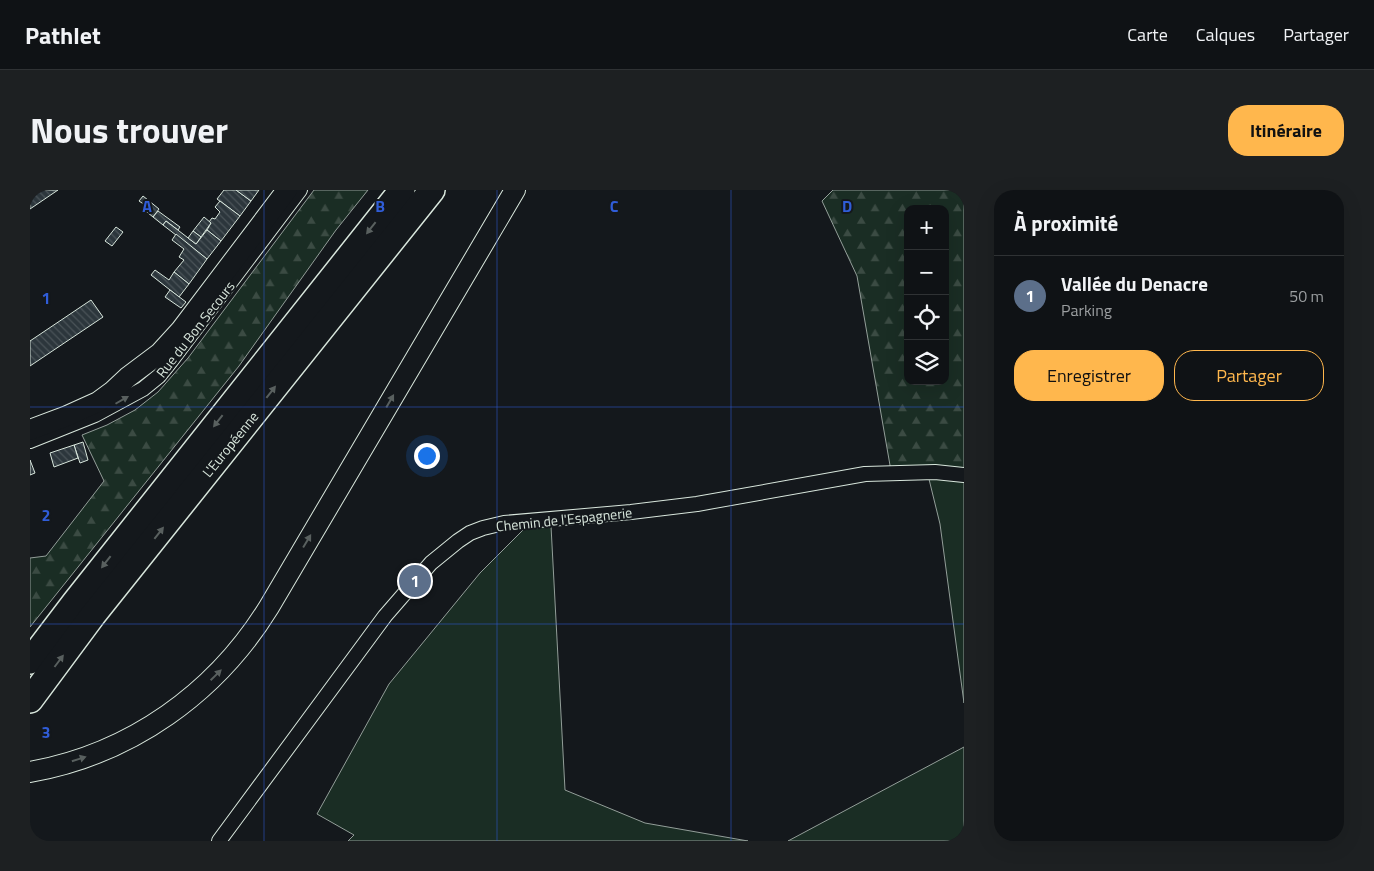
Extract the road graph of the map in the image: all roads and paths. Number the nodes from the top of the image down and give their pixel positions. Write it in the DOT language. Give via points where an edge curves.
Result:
graph roads {
  1 [pos="287,190"];
  2 [pos="300,190"];
  3 [pos="402,190"];
  4 [pos="432,190"];
  5 [pos="443,190"];
  6 [pos="515,190"];
  7 [pos="357,285"];
  8 [pos="30,430"];
  9 [pos="30,441"];
  10 [pos="964,474"];
  11 [pos="30,661"];
  12 [pos="30,700"];
  13 [pos="31,772"];
  14 [pos="219,841"];
  1 -- 8 [label="main road, Rue du Bon Secours" via="160,354 98,402"];
  9 -- 2 [label="street, Rue du Bon Secours, one-way" via="95,415 154,381"];
  3 -- 11 [label="highway, L'Européenne, one-way"];
  4 -- 7 [label="highway, L'Européenne"];
  5 -- 7 [label="highway"];
  13 -- 6 [label="main road, one-way" via="100,752 150,726 183,704 241,648 269,607"];
  12 -- 7 [label="highway, L'Européenne, one-way" via="93,615"];
  10 -- 14 [label="street, Chemin de l'Espagnerie" via="859,475 697,504 504,523 470,533 431,563 385,616"];
}
